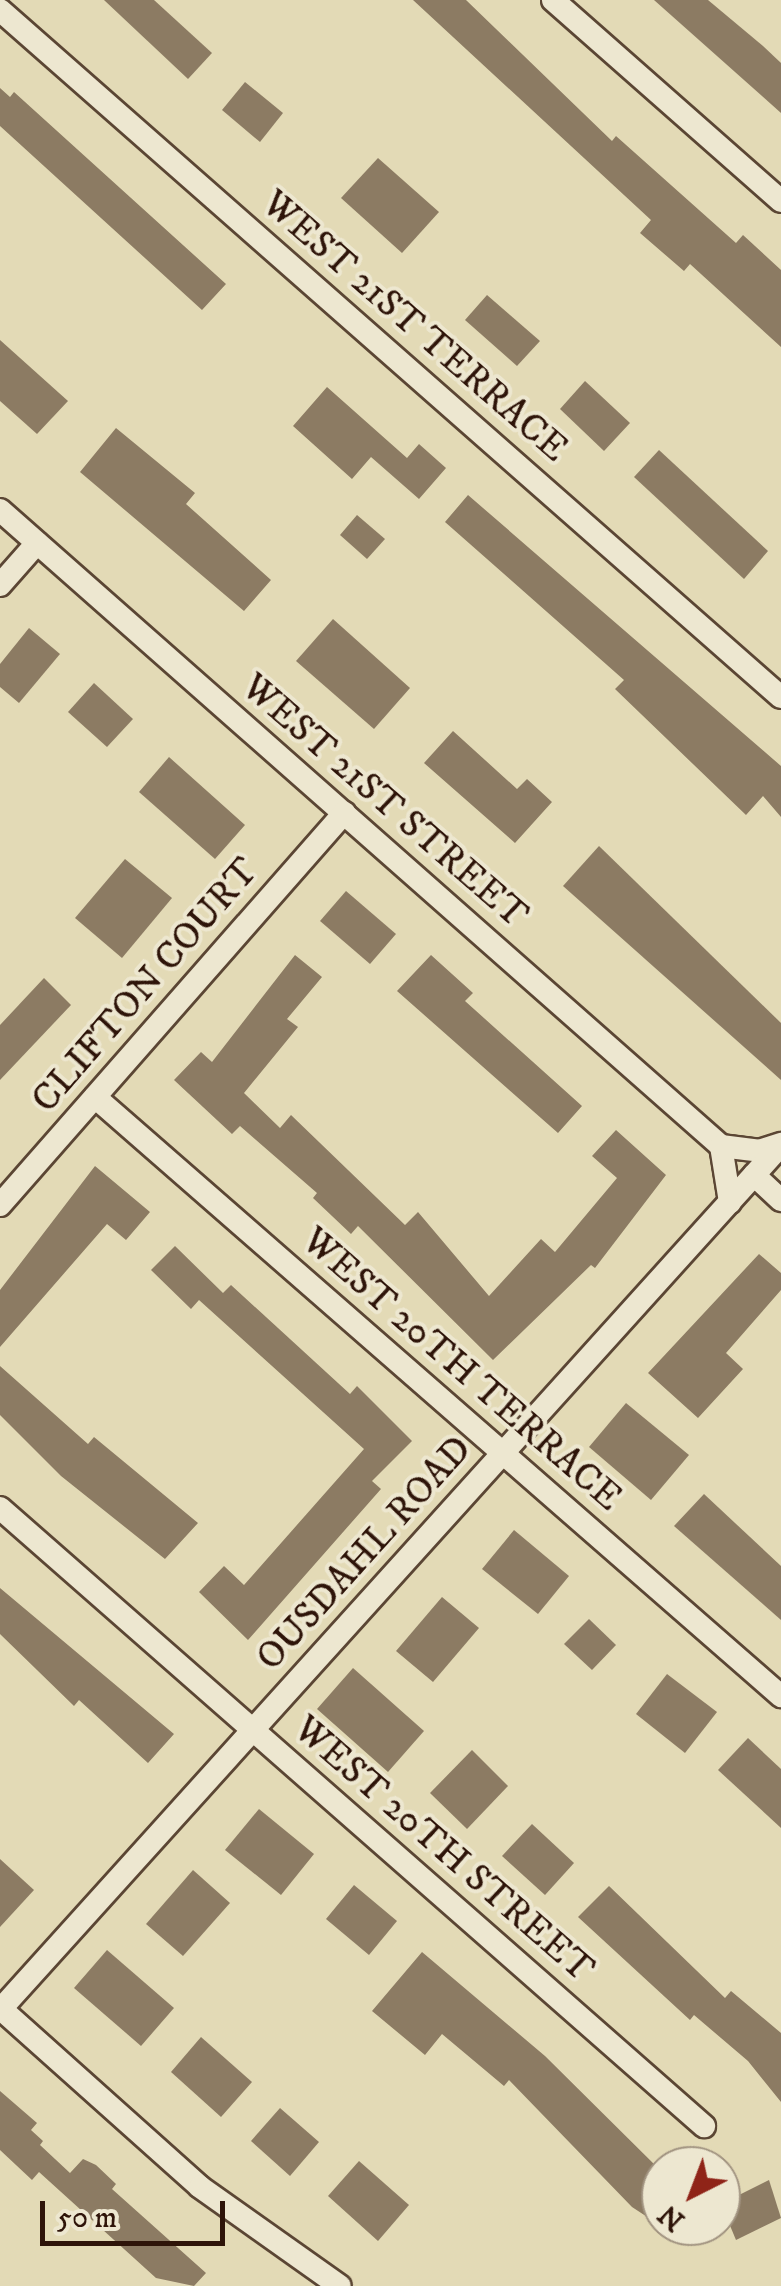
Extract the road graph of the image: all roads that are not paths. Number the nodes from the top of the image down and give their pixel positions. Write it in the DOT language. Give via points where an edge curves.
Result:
graph roads {
  1 [pos="553,0"];
  2 [pos="0,10"];
  3 [pos="781,201"];
  4 [pos="0,510"];
  5 [pos="37,543"];
  6 [pos="0,585"];
  7 [pos="781,697"];
  8 [pos="344,814"];
  9 [pos="95,1097"];
  10 [pos="781,1144"];
  11 [pos="721,1146"];
  12 [pos="754,1175"];
  13 [pos="781,1200"];
  14 [pos="730,1202"];
  15 [pos="0,1205"];
  16 [pos="503,1453"];
  17 [pos="0,1508"];
  18 [pos="781,1696"];
  19 [pos="253,1730"];
  20 [pos="0,2009"];
  21 [pos="704,2126"];
  22 [pos="340,2286"];
  1 -- 3 [label="street"];
  2 -- 7 [label="street, WEST 21ST TERRACE"];
  4 -- 5 [label="street, WEST 21ST STREET"];
  5 -- 6 [label="street"];
  5 -- 8 [label="street, WEST 21ST STREET"];
  8 -- 9 [label="street, CLIFTON COURT"];
  8 -- 11 [label="street, WEST 21ST STREET"];
  9 -- 15 [label="street, CLIFTON COURT"];
  9 -- 16 [label="street, WEST 20TH TERRACE"];
  10 -- 11 [label="street" via="759,1151"];
  10 -- 12 [label="street, OUSDAHL ROAD"];
  11 -- 14 [label="street"];
  12 -- 13 [label="street"];
  12 -- 14 [label="street, OUSDAHL ROAD"];
  14 -- 16 [label="street, OUSDAHL ROAD"];
  16 -- 18 [label="street, WEST 20TH TERRACE"];
  16 -- 19 [label="street, OUSDAHL ROAD"];
  17 -- 19 [label="street, WEST 20TH STREET"];
  19 -- 20 [label="street, OUSDAHL ROAD"];
  19 -- 21 [label="street, WEST 20TH STREET"];
  20 -- 22 [label="street" via="200,2187"];
}
